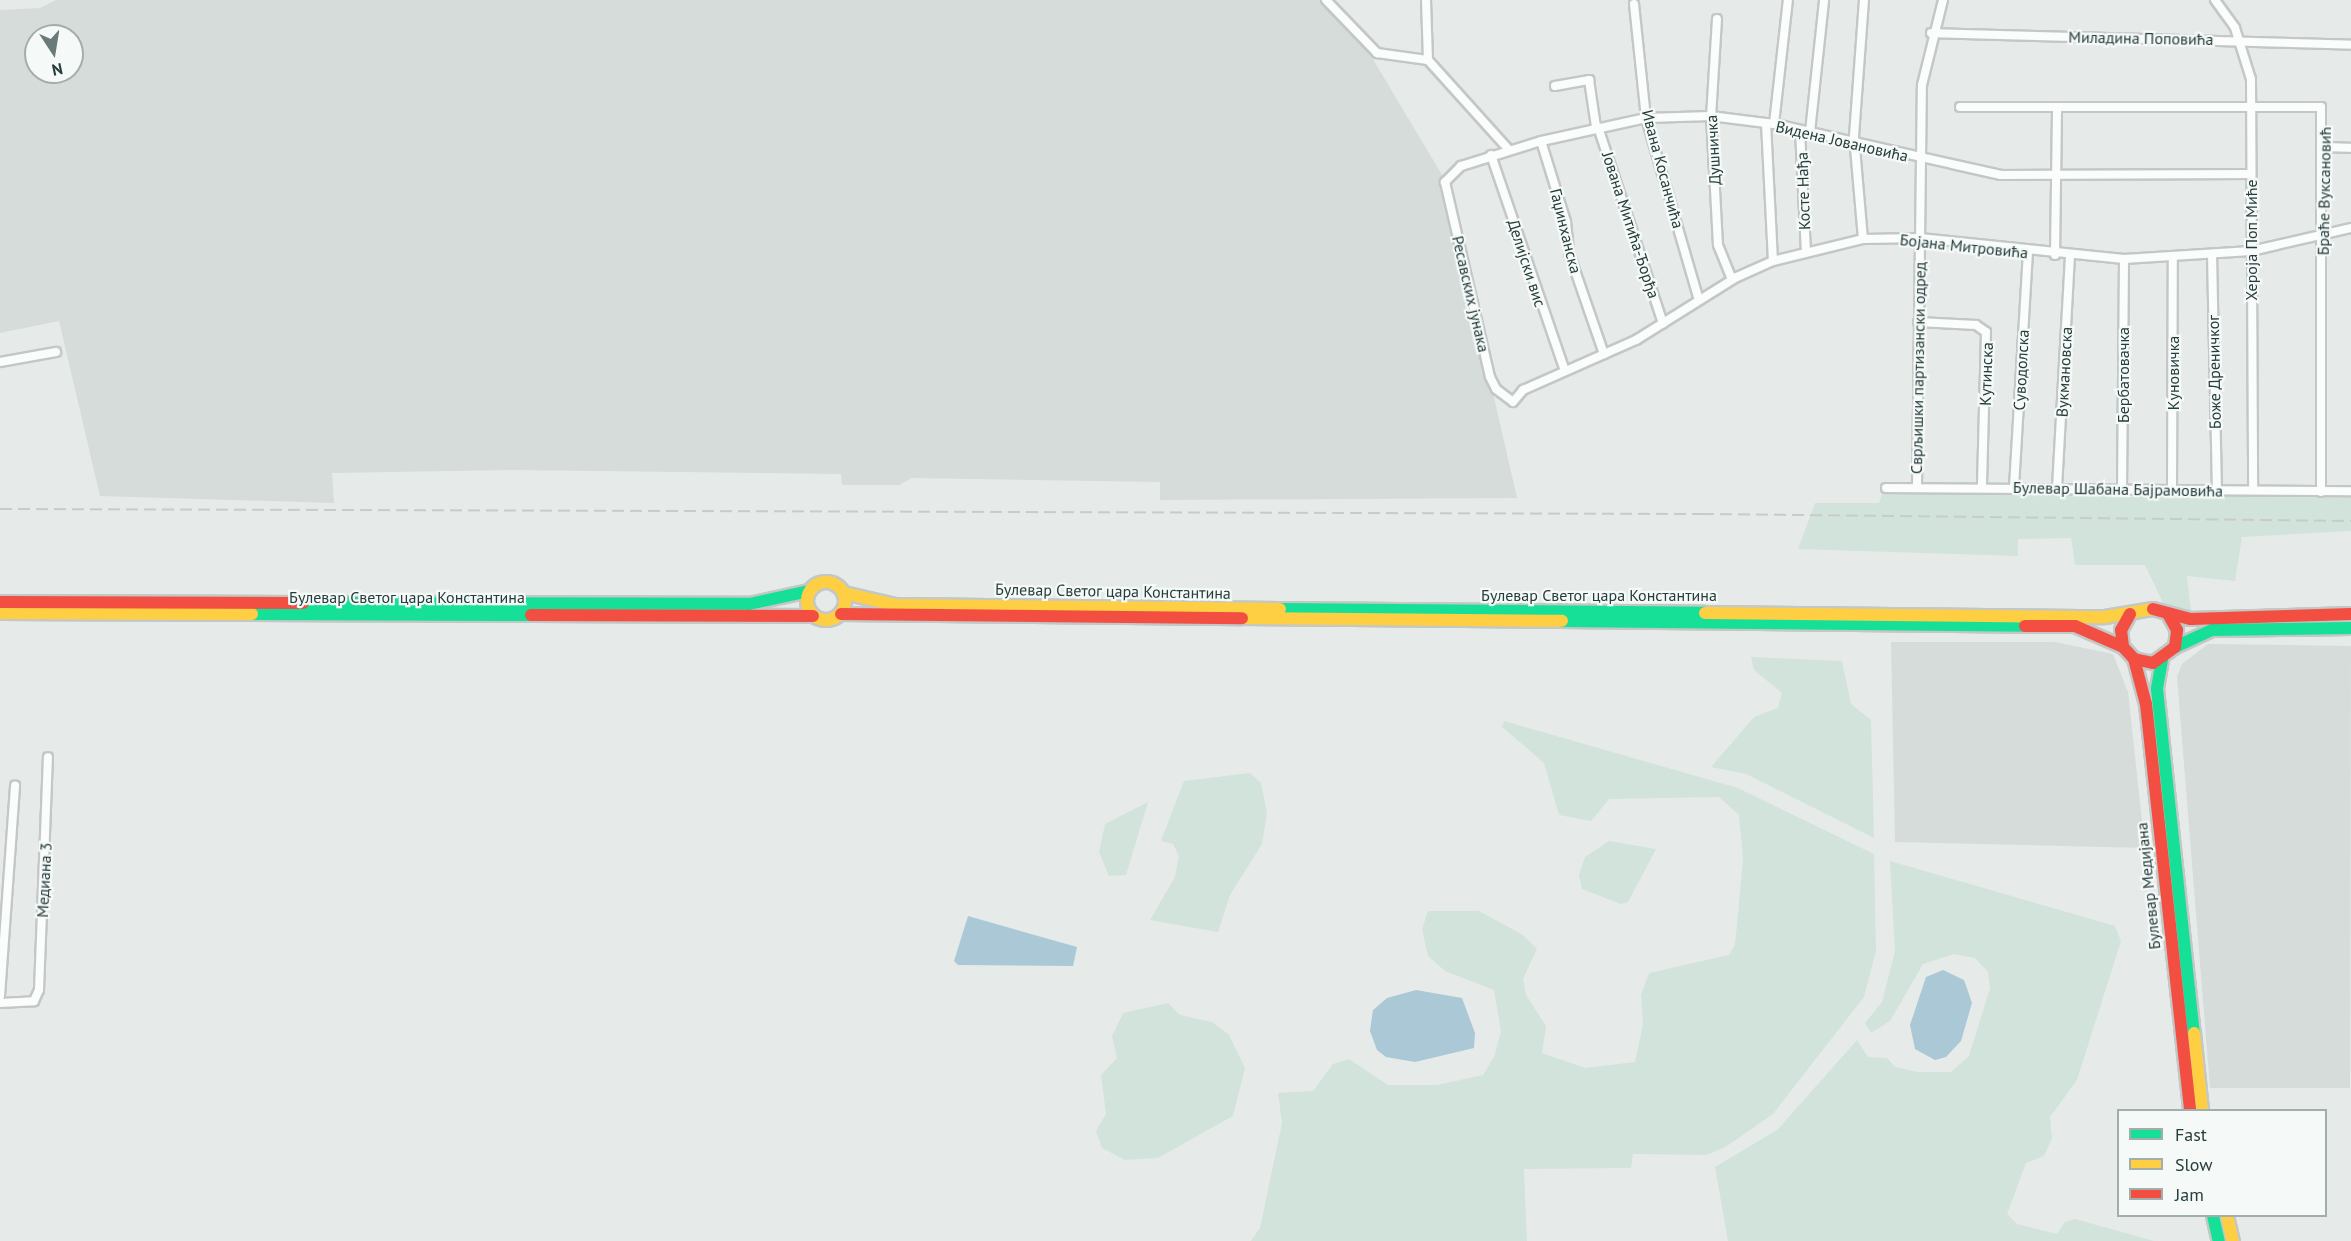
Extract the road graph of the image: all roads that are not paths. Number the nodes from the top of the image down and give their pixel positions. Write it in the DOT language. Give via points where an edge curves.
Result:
graph roads {
  1 [pos="1326,0"];
  2 [pos="1426,0"];
  3 [pos="1788,0"];
  4 [pos="1824,0"];
  5 [pos="1864,0"];
  6 [pos="1943,0"];
  7 [pos="2214,0"];
  8 [pos="1634,4"];
  9 [pos="1717,19"];
  10 [pos="1931,33"];
  11 [pos="2240,40"];
  12 [pos="2351,45"];
  13 [pos="1428,60"];
  14 [pos="1555,86"];
  15 [pos="2251,106"];
  16 [pos="1960,107"];
  17 [pos="2057,107"];
  18 [pos="1711,116"];
  19 [pos="1646,118"];
  20 [pos="1770,124"];
  21 [pos="1597,127"];
  22 [pos="1800,130"];
  23 [pos="1810,132"];
  24 [pos="1541,141"];
  25 [pos="1856,145"];
  26 [pos="2323,147"];
  27 [pos="2351,148"];
  28 [pos="1508,149"];
  29 [pos="1491,155"];
  30 [pos="1921,159"];
  31 [pos="2251,174"];
  32 [pos="2056,176"];
  33 [pos="1445,182"];
  34 [pos="2351,228"];
  35 [pos="2323,237"];
  36 [pos="1920,238"];
  37 [pos="1863,239"];
  38 [pos="2252,251"];
  39 [pos="1806,252"];
  40 [pos="2028,252"];
  41 [pos="2212,254"];
  42 [pos="2055,255"];
  43 [pos="2070,256"];
  44 [pos="2174,256"];
  45 [pos="2124,259"];
  46 [pos="1773,261"];
  47 [pos="1732,279"];
  48 [pos="1698,297"];
  49 [pos="1918,322"];
  50 [pos="1664,324"];
  51 [pos="56,352"];
  52 [pos="1604,354"];
  53 [pos="0,362"];
  54 [pos="1565,371"];
  55 [pos="1508,399"];
  56 [pos="1917,487"];
  57 [pos="1886,488"];
  58 [pos="1982,488"];
  59 [pos="2014,488"];
  60 [pos="2057,488"];
  61 [pos="2122,490"];
  62 [pos="2217,490"];
  63 [pos="2253,490"];
  64 [pos="2172,491"];
  65 [pos="2351,491"];
  66 [pos="2320,492"];
  67 [pos="809,591"];
  68 [pos="844,593"];
  69 [pos="0,602"];
  70 [pos="0,613"];
  71 [pos="841,614"];
  72 [pos="2130,614"];
  73 [pos="2168,614"];
  74 [pos="2351,614"];
  75 [pos="813,616"];
  76 [pos="2351,628"];
  77 [pos="2123,647"];
  78 [pos="2175,647"];
  79 [pos="2134,659"];
  80 [pos="2162,660"];
  81 [pos="48,757"];
  82 [pos="15,786"];
  83 [pos="0,996"];
  84 [pos="0,1003"];
  85 [pos="2190,1109"];
  86 [pos="2202,1109"];
  87 [pos="2213,1217"];
  88 [pos="2227,1217"];
  89 [pos="2219,1241"];
  90 [pos="2233,1241"];
  1 -- 13 [label="street" via="1377,53"];
  2 -- 13 [label="street"];
  3 -- 20 [label="street"];
  4 -- 23 [label="street"];
  5 -- 25 [label="street"];
  6 -- 10 [label="street, Сврљишки партизански одред"];
  7 -- 11 [label="street, Хероја Поп Миће"];
  8 -- 19 [label="street, Ивана Косанчића"];
  9 -- 18 [label="street, Душничка"];
  10 -- 11 [label="street, Миладина Поповића"];
  10 -- 30 [label="street, Сврљишки партизански одред" via="1922,85"];
  11 -- 12 [label="street, Миладина Поповића"];
  11 -- 15 [label="street, Хероја Поп Миће"];
  13 -- 28 [label="street"];
  14 -- 21 [label="street, Јована Митића-Ђорђа" via="1589,80"];
  15 -- 17 [label="street, Браће Вуксановић"];
  15 -- 26 [label="street, Браће Вуксановић" via="2321,107"];
  15 -- 31 [label="street, Хероја Поп Миће"];
  16 -- 17 [label="street, Браће Вуксановић"];
  17 -- 32 [label="street"];
  18 -- 19 [label="street, Видена Јовановића"];
  18 -- 20 [label="street, Видена Јовановића"];
  18 -- 47 [label="street, Душничка" via="1718,245"];
  19 -- 21 [label="street, Видена Јовановића"];
  19 -- 48 [label="street, Ивана Косанчића"];
  20 -- 22 [label="street, Видена Јовановића"];
  20 -- 46 [label="street"];
  21 -- 24 [label="street, Видена Јовановића"];
  21 -- 50 [label="street, Јована Митића-Ђорђа"];
  22 -- 23 [label="street, Видена Јовановића"];
  22 -- 39 [label="street, Косте Нађа"];
  23 -- 25 [label="street, Видена Јовановића"];
  24 -- 28 [label="street, Видена Јовановића"];
  24 -- 52 [label="street, Гаџинханска" via="1566,222 1569,253"];
  25 -- 30 [label="street, Видена Јовановића"];
  25 -- 37 [label="street"];
  26 -- 27 [label="street"];
  26 -- 35 [label="street, Браће Вуксановић"];
  28 -- 29 [label="street, Видена Јовановића"];
  29 -- 33 [label="street, Видена Јовановића" via="1461,166"];
  29 -- 54 [label="street, Делијски вис"];
  30 -- 32 [label="street, Видена Јовановића" via="2001,175"];
  30 -- 36 [label="street, Сврљишки партизански одред"];
  31 -- 32 [label="street, Видена Јовановића"];
  31 -- 38 [label="street, Хероја Поп Миће"];
  32 -- 42 [label="street"];
  33 -- 55 [label="street, Ресавских јунака" via="1490,377"];
  34 -- 35 [label="street, Бојана Митровића"];
  35 -- 38 [label="street, Бојана Митровића"];
  35 -- 66 [label="street, Браће Вуксановић"];
  36 -- 37 [label="street, Бојана Митровића"];
  36 -- 40 [label="street, Бојана Митровића"];
  36 -- 49 [label="street, Сврљишки партизански одред"];
  37 -- 39 [label="street, Бојана Митровића"];
  38 -- 41 [label="street, Бојана Митровића"];
  38 -- 63 [label="street, Хероја Поп Миће"];
  39 -- 46 [label="street, Бојана Митровића"];
  40 -- 42 [label="street, Бојана Митровића"];
  40 -- 59 [label="street, Суводолска"];
  41 -- 44 [label="street, Бојана Митровића"];
  41 -- 62 [label="street, Боже Дреничког"];
  42 -- 43 [label="street, Бојана Митровића"];
  43 -- 45 [label="street, Бојана Митровића"];
  43 -- 60 [label="street, Вукмановска"];
  44 -- 45 [label="street, Бојана Митровића"];
  44 -- 64 [label="street, Куновичка"];
  45 -- 61 [label="street, Бербатовачка"];
  46 -- 47 [label="street, Бојана Митровића"];
  47 -- 48 [label="street, Бојана Митровића"];
  48 -- 50 [label="street, Бојана Митровића"];
  49 -- 56 [label="street, Сврљишки партизански одред"];
  49 -- 58 [label="street, Кутинска" via="1976,325 1986,332"];
  50 -- 52 [label="street, Бојана Митровића"];
  51 -- 53 [label="street"];
  52 -- 54 [label="street, Бојана Митровића"];
  54 -- 55 [label="street, Бојана Митровића" via="1523,390 1513,402"];
  56 -- 57 [label="street, Булевар Шабана Бајрамовића"];
  56 -- 58 [label="street, Булевар Шабана Бајрамовића"];
  58 -- 59 [label="street, Булевар Шабана Бајрамовића"];
  59 -- 60 [label="street, Булевар Шабана Бајрамовића"];
  60 -- 61 [label="street, Булевар Шабана Бајрамовића"];
  61 -- 64 [label="street, Булевар Шабана Бајрамовића"];
  62 -- 63 [label="street, Булевар Шабана Бајрамовића"];
  62 -- 64 [label="street, Булевар Шабана Бајрамовића"];
  63 -- 66 [label="street, Булевар Шабана Бајрамовића"];
  65 -- 66 [label="street, Булевар Шабана Бајрамовића"];
  67 -- 68 [label="main road" via="829,582"];
  67 -- 69 [label="main road, Булевар Светог цара Константина" via="748,604"];
  67 -- 75 [label="main road" via="806,601"];
  68 -- 71 [label="main road"];
  68 -- 72 [label="main road, Булевар Светог цара Константина" via="895,605"];
  70 -- 75 [label="main road, Булевар Светог цара Константина"];
  71 -- 75 [label="main road" via="828,620"];
  71 -- 77 [label="main road, Булевар Светог цара Константина" via="2075,626"];
  72 -- 73 [label="main road, Булевар Светог цара Константина" via="2145,607"];
  72 -- 77 [label="main road" via="2121,630"];
  73 -- 74 [label="main road, Булевар Светог цара Константина" via="2191,619"];
  73 -- 78 [label="main road" via="2177,630"];
  76 -- 78 [label="main road" via="2212,630"];
  77 -- 79 [label="main road"];
  78 -- 80 [label="main road"];
  79 -- 80 [label="main road"];
  79 -- 85 [label="main road, Булевар Медијана" via="2146,704"];
  80 -- 86 [label="main road, Булевар Медијана" via="2157,689"];
  81 -- 84 [label="street, Медиана 3" via="34,1002"];
  82 -- 83 [label="street"];
  87 -- 89 [label="main road"];
  88 -- 90 [label="main road"];
}
